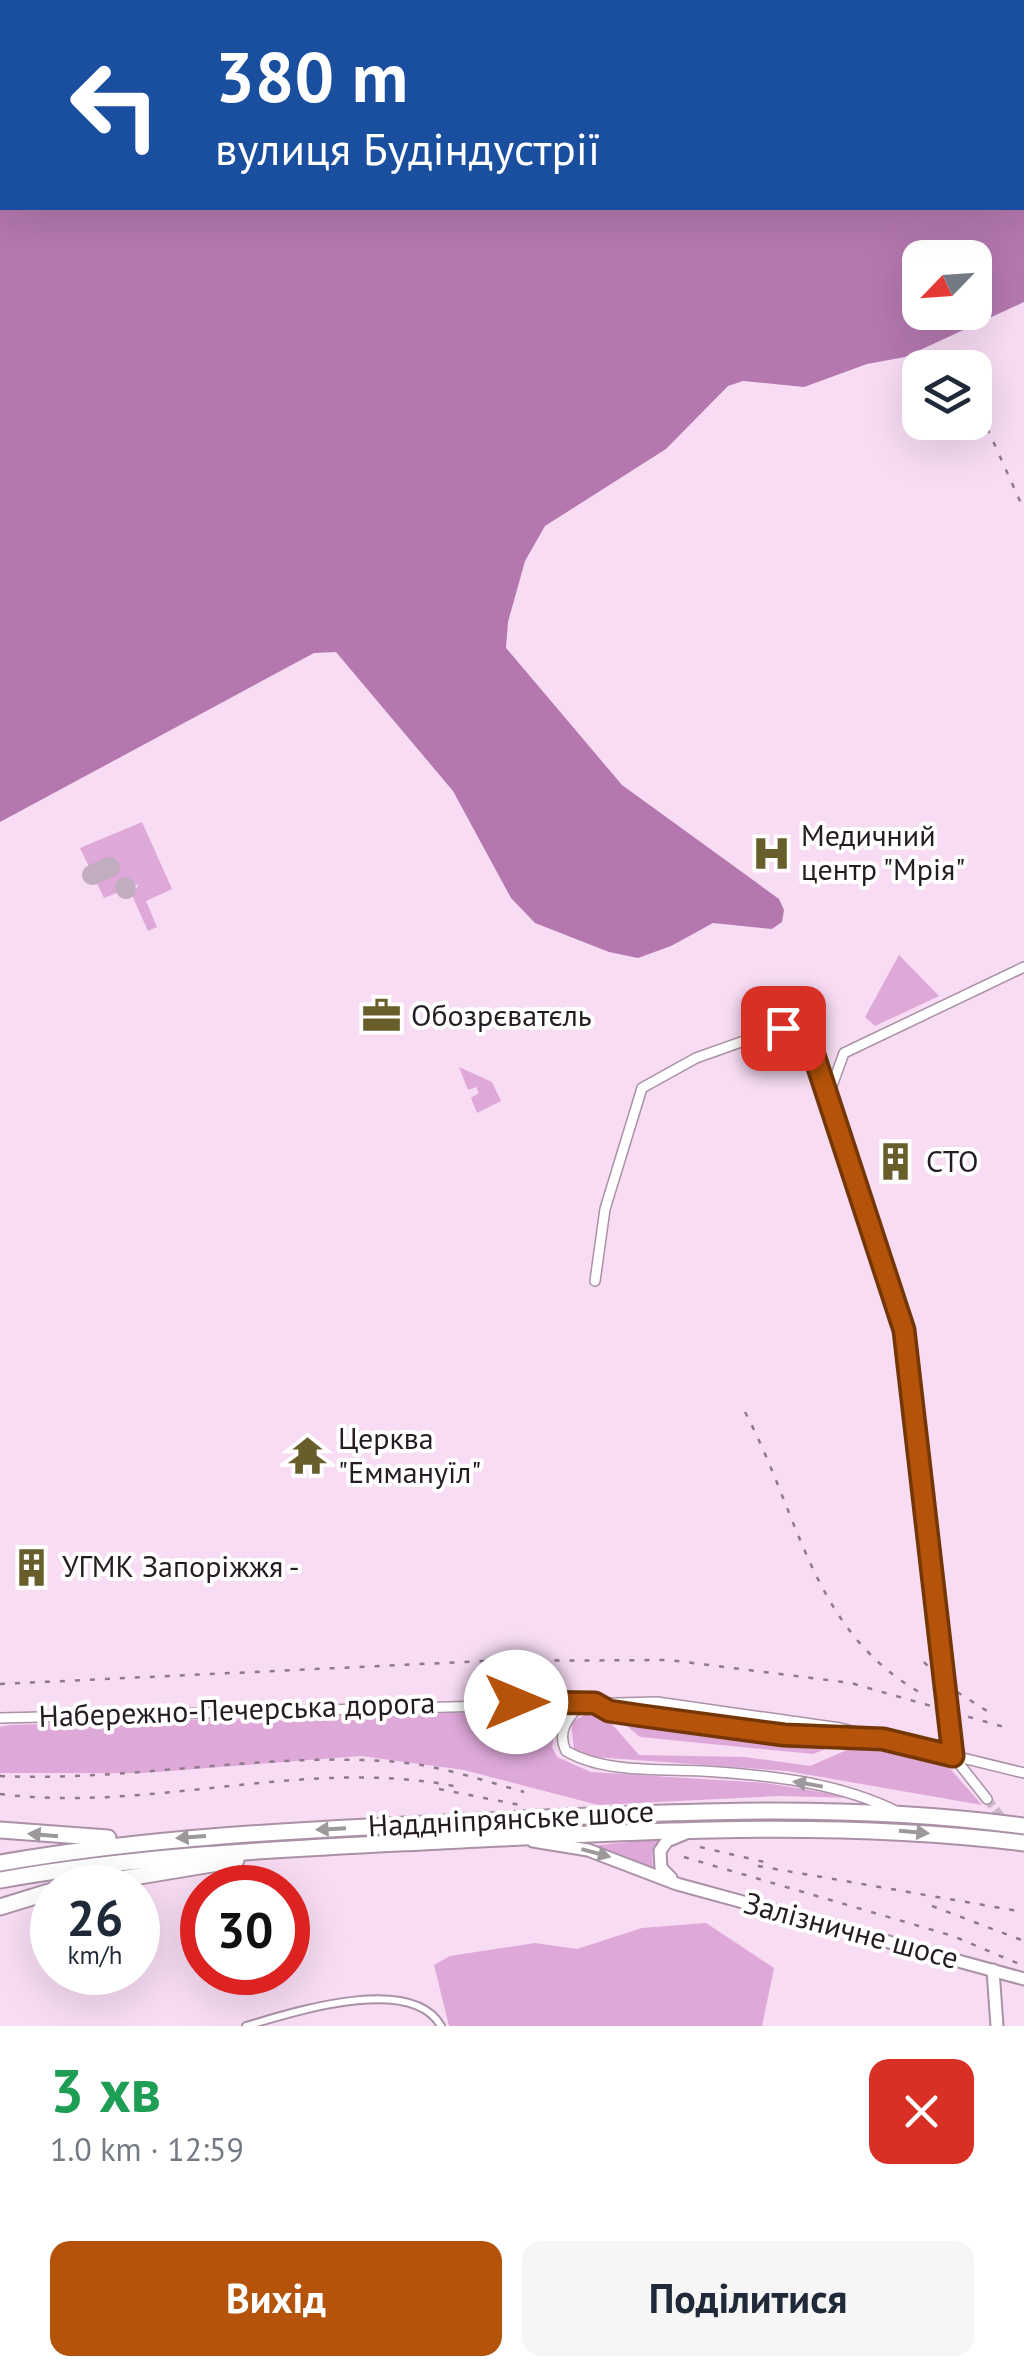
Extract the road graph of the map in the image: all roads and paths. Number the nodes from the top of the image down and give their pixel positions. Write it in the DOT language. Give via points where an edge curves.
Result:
graph roads {
  1 [pos="1024,967"];
  2 [pos="829,1094"];
  3 [pos="594,1281"];
  4 [pos="582,1703"];
  5 [pos="595,1703"];
  6 [pos="0,1718"];
  7 [pos="883,1739"];
  8 [pos="953,1756"];
  9 [pos="1024,1773"];
  10 [pos="987,1799"];
  11 [pos="900,1813"];
  12 [pos="1024,1823"];
  13 [pos="698,1828"];
  14 [pos="0,1830"];
  15 [pos="509,1838"];
  16 [pos="157,1840"];
  17 [pos="1024,1844"];
  18 [pos="272,1850"];
  19 [pos="0,1863"];
  20 [pos="160,1873"];
  21 [pos="0,1880"];
  22 [pos="677,1884"];
  23 [pos="30,1898"];
  24 [pos="0,1907"];
  25 [pos="993,1970"];
  26 [pos="1024,1980"];
  27 [pos="246,2026"];
  28 [pos="441,2026"];
  29 [pos="997,2026"];
  1 -- 2 [label="street" via="844,1053"];
  2 -- 3 [label="street" via="804,1036 783,1028 696,1058 642,1088 605,1209"];
  2 -- 8 [label="street" via="904,1330"];
  4 -- 5 [label="street, Набережно-Печерська дорога"];
  4 -- 6 [label="street, Набережно-Печерська дорога"];
  11 -- 4 [label="street, one-way" via="858,1795 790,1780 578,1758 566,1751 562,1736"];
  5 -- 7 [label="street, Набережно-Печерська дорога" via="744,1712"];
  5 -- 7 [label="street, Набережно-Печерська дорога" via="609,1711 767,1733"];
  7 -- 8 [label="street, Набережно-Печерська дорога"];
  8 -- 9 [label="street, Набережно-Печерська дорога"];
  8 -- 10 [label="street"];
  11 -- 12 [label="main road, Наддніпрянське шосе"];
  11 -- 16 [label="main road, Наддніпрянське шосе, one-way" via="682,1810"];
  13 -- 15 [label="main road, Наддніпрянське шосе"];
  13 -- 17 [label="main road, Наддніпрянське шосе, one-way" via="900,1830"];
  13 -- 22 [label="street" via="660,1851 662,1868"];
  16 -- 14 [label="main road, one-way"];
  15 -- 18 [label="main road, Наддніпрянське шосе"];
  15 -- 22 [label="street, Залізничне шосе, one-way" via="588,1850"];
  16 -- 19 [label="main road, Наддніпрянське шосе"];
  18 -- 20 [label="main road"];
  18 -- 21 [label="main road, Наддніпрянське шосе"];
  22 -- 25 [label="street, Залізничне шосе"];
  23 -- 24 [label="main road"];
  25 -- 26 [label="street, Залізничне шосе"];
  25 -- 29 [label="street"];
  27 -- 28 [label="street" via="376,1999 408,2003"];
}
